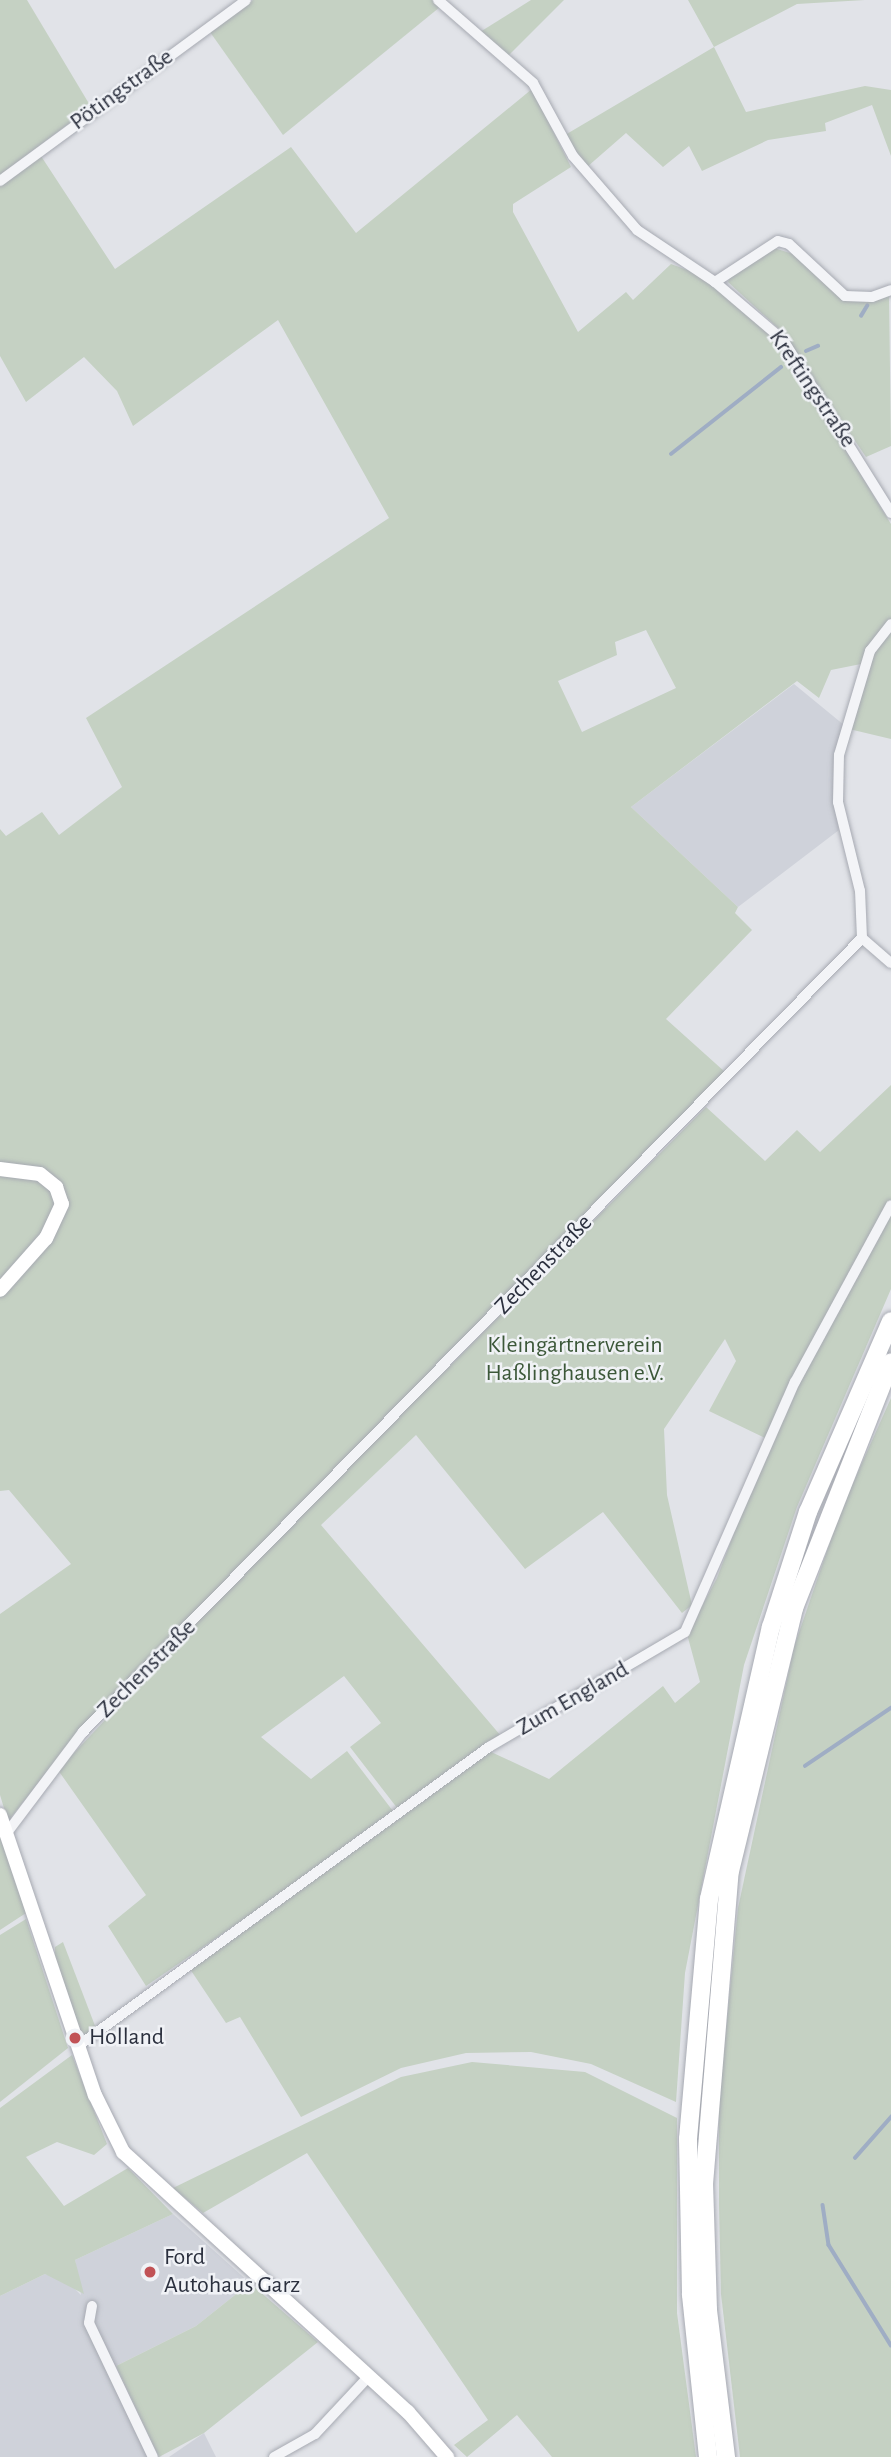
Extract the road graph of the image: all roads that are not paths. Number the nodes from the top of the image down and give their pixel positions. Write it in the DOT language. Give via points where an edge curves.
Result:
graph roads {
  1 [pos="246,0"];
  2 [pos="438,0"];
  3 [pos="0,181"];
  4 [pos="715,282"];
  5 [pos="891,290"];
  6 [pos="891,513"];
  7 [pos="891,624"];
  8 [pos="862,938"];
  9 [pos="891,963"];
  10 [pos="0,1169"];
  11 [pos="891,1205"];
  12 [pos="0,1290"];
  13 [pos="891,1321"];
  14 [pos="891,1362"];
  15 [pos="0,1815"];
  16 [pos="6,1834"];
  17 [pos="78,2046"];
  18 [pos="92,2306"];
  19 [pos="369,2376"];
  20 [pos="153,2457"];
  21 [pos="274,2457"];
  22 [pos="447,2457"];
  23 [pos="708,2457"];
  24 [pos="726,2457"];
  1 -- 3 [label="street, Pötingstraße"];
  2 -- 4 [label="street, Kreftingstraße" via="533,83 573,156 637,230"];
  4 -- 5 [label="street" via="778,242 845,296 872,297"];
  4 -- 6 [label="street, Kreftingstraße" via="783,340"];
  7 -- 8 [label="street" via="870,651 839,755 838,802 860,891"];
  8 -- 9 [label="street"];
  8 -- 16 [label="street, Zechenstraße" via="83,1732"];
  10 -- 12 [label="main road" via="40,1174 56,1187 62,1204 46,1238"];
  11 -- 17 [label="street, Zum England" via="795,1382 685,1632 489,1747"];
  13 -- 23 [label="highway" via="808,1512 771,1627 709,1899 688,2139 691,2294"];
  14 -- 24 [label="highway" via="794,1608 730,1871 704,2184 708,2310"];
  15 -- 16 [label="main road"];
  16 -- 17 [label="main road"];
  17 -- 19 [label="main road" via="113,2137 154,2185"];
  18 -- 20 [label="street" via="89,2323"];
  19 -- 21 [label="street" via="315,2434"];
  19 -- 22 [label="main road"];
}
